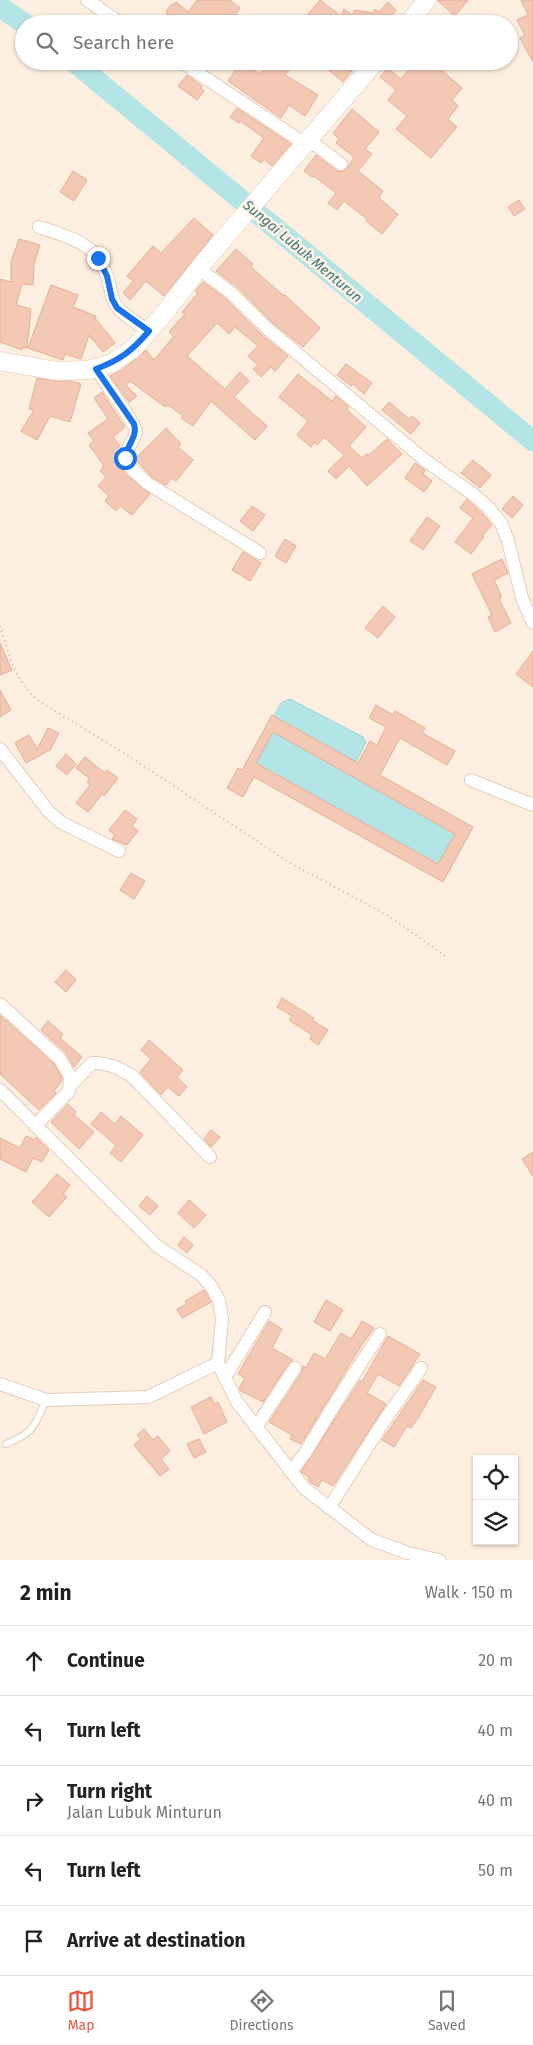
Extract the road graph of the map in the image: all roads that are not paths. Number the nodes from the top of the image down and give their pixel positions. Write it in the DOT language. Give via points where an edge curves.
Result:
graph roads {
  1 [pos="87,0"];
  2 [pos="427,0"];
  3 [pos="109,15"];
  4 [pos="415,15"];
  5 [pos="194,70"];
  6 [pos="368,70"];
  7 [pos="307,142"];
  8 [pos="341,164"];
  9 [pos="39,227"];
  10 [pos="202,263"];
  11 [pos="149,331"];
  12 [pos="0,361"];
  13 [pos="96,369"];
  14 [pos="260,554"];
  15 [pos="533,623"];
  16 [pos="0,749"];
  17 [pos="471,780"];
  18 [pos="533,805"];
  19 [pos="119,851"];
  20 [pos="0,1004"];
  21 [pos="71,1085"];
  22 [pos="0,1090"];
  23 [pos="35,1126"];
  24 [pos="210,1157"];
  25 [pos="265,1312"];
  26 [pos="380,1334"];
  27 [pos="218,1364"];
  28 [pos="295,1368"];
  29 [pos="421,1368"];
  30 [pos="225,1377"];
  31 [pos="0,1384"];
  32 [pos="46,1400"];
  33 [pos="256,1427"];
  34 [pos="6,1444"];
  35 [pos="291,1472"];
  36 [pos="329,1508"];
  37 [pos="439,1560"];
  1 -- 3 [label="street"];
  2 -- 4 [label="street"];
  5 -- 7 [label="street"];
  6 -- 7 [label="street"];
  7 -- 8 [label="street"];
  7 -- 10 [label="street"];
  9 -- 11 [label="street" via="91,248 107,276 117,308"];
  10 -- 11 [label="street"];
  10 -- 15 [label="street" via="269,330 426,461 489,508 508,541 522,598"];
  11 -- 13 [label="street" via="134,349"];
  12 -- 13 [label="street" via="57,371"];
  13 -- 14 [label="street" via="134,424 135,436 128,445 125,458 131,468 147,483"];
  16 -- 19 [label="street" via="48,812 62,823"];
  17 -- 18 [label="street"];
  20 -- 21 [label="street" via="60,1059 70,1076"];
  21 -- 23 [label="street"];
  21 -- 24 [label="street" via="92,1063 122,1070 132,1076"];
  22 -- 23 [label="street"];
  23 -- 27 [label="street" via="157,1246 211,1286 219,1300 222,1318"];
  25 -- 30 [label="street"];
  26 -- 35 [label="street"];
  27 -- 30 [label="street"];
  27 -- 32 [label="street" via="148,1397"];
  28 -- 33 [label="street"];
  29 -- 36 [label="street"];
  30 -- 33 [label="street" via="237,1402"];
  31 -- 32 [label="street"];
  32 -- 34 [label="lane" via="32,1430"];
  33 -- 35 [label="street"];
  35 -- 36 [label="street" via="304,1488"];
  36 -- 37 [label="street" via="372,1540"];
}
